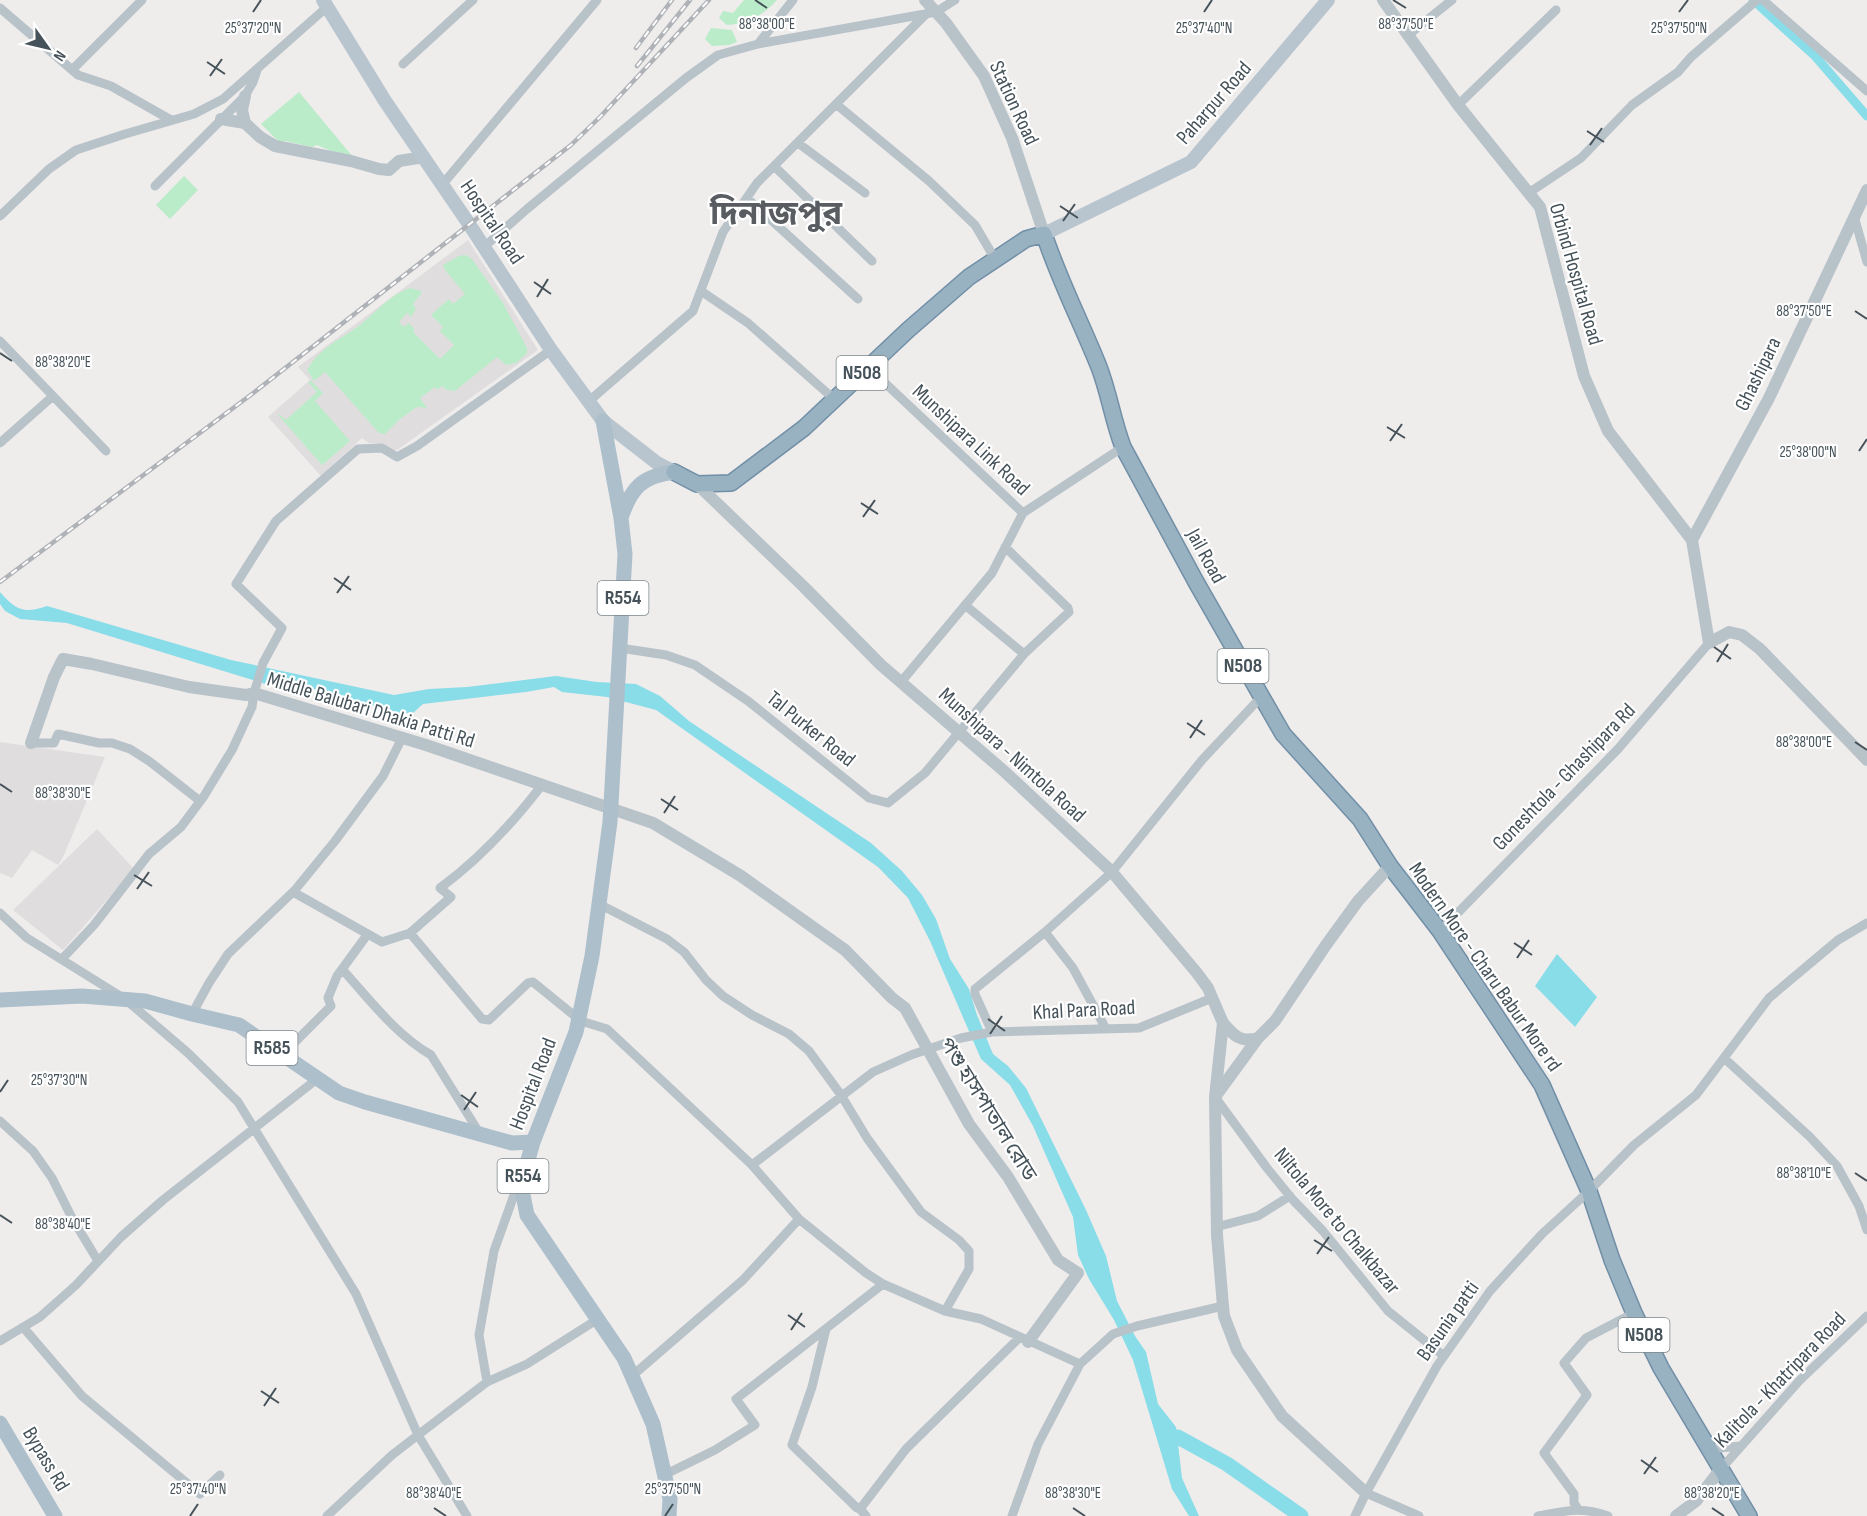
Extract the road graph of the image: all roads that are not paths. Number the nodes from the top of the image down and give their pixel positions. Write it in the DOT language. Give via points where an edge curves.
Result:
graph roads {
  1 [pos="142,0"];
  2 [pos="473,0"];
  3 [pos="597,0"];
  4 [pos="794,0"];
  5 [pos="925,0"];
  6 [pos="955,0"];
  7 [pos="1328,0"];
  8 [pos="1383,0"];
  9 [pos="1452,0"];
  10 [pos="1756,0"];
  11 [pos="1763,0"];
  12 [pos="325,4"];
  13 [pos="0,8"];
  14 [pos="1556,10"];
  15 [pos="931,13"];
  16 [pos="1407,36"];
  17 [pos="758,44"];
  18 [pos="403,64"];
  19 [pos="72,70"];
  20 [pos="257,70"];
  21 [pos="1867,91"];
  22 [pos="245,96"];
  23 [pos="836,104"];
  24 [pos="1458,105"];
  25 [pos="221,119"];
  26 [pos="171,120"];
  27 [pos="245,123"];
  28 [pos="798,143"];
  29 [pos="424,158"];
  30 [pos="774,166"];
  31 [pos="442,185"];
  32 [pos="155,186"];
  33 [pos="1867,189"];
  34 [pos="1530,192"];
  35 [pos="865,193"];
  36 [pos="747,198"];
  37 [pos="0,216"];
  38 [pos="1854,216"];
  39 [pos="1044,234"];
  40 [pos="484,247"];
  41 [pos="995,259"];
  42 [pos="872,261"];
  43 [pos="1867,262"];
  44 [pos="701,291"];
  45 [pos="858,299"];
  46 [pos="0,341"];
  47 [pos="551,350"];
  48 [pos="868,368"];
  49 [pos="53,396"];
  50 [pos="834,399"];
  51 [pos="588,401"];
  52 [pos="603,421"];
  53 [pos="0,444"];
  54 [pos="1124,447"];
  55 [pos="106,451"];
  56 [pos="674,472"];
  57 [pos="697,484"];
  58 [pos="1023,513"];
  59 [pos="621,518"];
  60 [pos="1692,540"];
  61 [pos="1005,547"];
  62 [pos="965,605"];
  63 [pos="1709,643"];
  64 [pos="620,648"];
  65 [pos="1024,654"];
  66 [pos="901,682"];
  67 [pos="254,693"];
  68 [pos="1261,698"];
  69 [pos="959,732"];
  70 [pos="402,738"];
  71 [pos="31,742"];
  72 [pos="1867,760"];
  73 [pos="542,785"];
  74 [pos="200,801"];
  75 [pos="610,809"];
  76 [pos="1390,866"];
  77 [pos="1112,872"];
  78 [pos="293,892"];
  79 [pos="599,904"];
  80 [pos="0,913"];
  81 [pos="1867,923"];
  82 [pos="1440,931"];
  83 [pos="1045,932"];
  84 [pos="410,933"];
  85 [pos="368,935"];
  86 [pos="62,959"];
  87 [pos="342,969"];
  88 [pos="1212,998"];
  89 [pos="125,999"];
  90 [pos="0,1000"];
  91 [pos="192,1014"];
  92 [pos="579,1020"];
  93 [pos="1223,1023"];
  94 [pos="1106,1029"];
  95 [pos="990,1033"];
  96 [pos="1258,1038"];
  97 [pos="927,1049"];
  98 [pos="282,1055"];
  99 [pos="1724,1058"];
  100 [pos="317,1079"];
  101 [pos="841,1095"];
  102 [pos="1215,1097"];
  103 [pos="0,1121"];
  104 [pos="256,1127"];
  105 [pos="481,1135"];
  106 [pos="533,1142"];
  107 [pos="752,1165"];
  108 [pos="1589,1191"];
  109 [pos="1290,1196"];
  110 [pos="799,1219"];
  111 [pos="1216,1227"];
  112 [pos="1867,1230"];
  113 [pos="98,1261"];
  114 [pos="883,1284"];
  115 [pos="1222,1306"];
  116 [pos="945,1311"];
  117 [pos="1634,1313"];
  118 [pos="1867,1316"];
  119 [pos="598,1319"];
  120 [pos="23,1327"];
  121 [pos="826,1329"];
  122 [pos="1024,1340"];
  123 [pos="0,1341"];
  124 [pos="1444,1356"];
  125 [pos="1080,1364"];
  126 [pos="632,1376"];
  127 [pos="487,1382"];
  128 [pos="0,1423"];
  129 [pos="418,1435"];
  130 [pos="1741,1446"];
  131 [pos="1708,1449"];
  132 [pos="1720,1470"];
  133 [pos="220,1475"];
  134 [pos="664,1475"];
  135 [pos="1366,1493"];
  136 [pos="1578,1509"];
  137 [pos="863,1512"];
  138 [pos="55,1516"];
  139 [pos="327,1516"];
  140 [pos="467,1516"];
  141 [pos="669,1516"];
  142 [pos="1012,1516"];
  143 [pos="1355,1516"];
  144 [pos="1419,1516"];
  145 [pos="1538,1516"];
  146 [pos="1608,1516"];
  147 [pos="1676,1516"];
  148 [pos="1749,1516"];
  1 -- 19 [label="street"];
  2 -- 18 [label="street"];
  3 -- 31 [label="street"];
  4 -- 17 [label="street"];
  5 -- 15 [label="street, Station Road"];
  6 -- 15 [label="street"];
  7 -- 39 [label="main road, Paharpur Road" via="1191,162"];
  8 -- 16 [label="street, Orbind Hospital Road"];
  9 -- 16 [label="street"];
  10 -- 34 [label="street" via="1678,72 1632,105 1581,158"];
  11 -- 21 [label="street"];
  12 -- 20 [label="street"];
  12 -- 29 [label="main road, Hospital Road"];
  13 -- 19 [label="street"];
  14 -- 24 [label="street"];
  15 -- 17 [label="street"];
  15 -- 23 [label="street"];
  15 -- 39 [label="street, Station Road" via="984,76 1012,138"];
  16 -- 24 [label="street, Orbind Hospital Road"];
  17 -- 40 [label="street" via="718,55 686,78"];
  19 -- 26 [label="street" via="111,86"];
  20 -- 22 [label="street"];
  20 -- 26 [label="street" via="223,99 194,114"];
  22 -- 25 [label="street"];
  22 -- 27 [label="street"];
  23 -- 28 [label="street"];
  23 -- 41 [label="street" via="975,225"];
  24 -- 34 [label="street, Orbind Hospital Road"];
  25 -- 27 [label="street"];
  25 -- 32 [label="street"];
  26 -- 37 [label="street" via="76,150 49,169"];
  27 -- 29 [label="street" via="275,146 379,169 389,170 399,160"];
  28 -- 30 [label="street"];
  28 -- 35 [label="street"];
  29 -- 31 [label="main road, Hospital Road"];
  30 -- 36 [label="street"];
  30 -- 42 [label="street"];
  31 -- 40 [label="main road, Hospital Road"];
  33 -- 38 [label="street, Ghashipara"];
  34 -- 60 [label="street, Orbind Hospital Road" via="1543,212 1584,376 1608,431"];
  36 -- 44 [label="street" via="723,232"];
  36 -- 45 [label="street"];
  38 -- 43 [label="street"];
  38 -- 60 [label="street, Ghashipara" via="1769,398"];
  39 -- 41 [label="highway, N508" via="1026,239"];
  39 -- 54 [label="highway, Jail Road / N508" via="1100,369"];
  40 -- 47 [label="main road, Hospital Road"];
  41 -- 48 [label="highway, N508" via="969,277"];
  44 -- 50 [label="street" via="748,323"];
  44 -- 51 [label="street" via="693,311"];
  46 -- 49 [label="street"];
  47 -- 51 [label="main road, Hospital Road"];
  47 -- 67 [label="street" via="397,457 382,448 358,449 276,521 236,584 282,627 263,663"];
  48 -- 50 [label="highway, N508"];
  48 -- 58 [label="street, Munshipara Link Road"];
  49 -- 53 [label="street"];
  49 -- 55 [label="street"];
  50 -- 57 [label="highway, N508" via="804,428 731,483"];
  51 -- 52 [label="main road, Hospital Road"];
  52 -- 56 [label="main road, Hospital Road"];
  52 -- 59 [label="main road, R554"];
  54 -- 58 [label="street"];
  54 -- 68 [label="highway, Jail Road / N508"];
  56 -- 57 [label="highway, N508"];
  56 -- 59 [label="main road" via="659,474 640,484 630,495"];
  57 -- 66 [label="street, Munshipara - Nimtola Road"];
  58 -- 61 [label="street"];
  59 -- 64 [label="main road, R554" via="625,554"];
  60 -- 63 [label="street"];
  61 -- 62 [label="street" via="992,573"];
  61 -- 65 [label="street" via="1069,609"];
  62 -- 65 [label="street"];
  62 -- 66 [label="street"];
  63 -- 72 [label="street" via="1729,632 1742,635"];
  63 -- 82 [label="street, Goneshtola - Ghashipara Rd" via="1618,749"];
  64 -- 69 [label="street, Tal Purker Road" via="666,655 695,666 748,701 869,798 888,803 925,773"];
  64 -- 75 [label="main road, Hospital Road / R554"];
  65 -- 69 [label="street"];
  66 -- 69 [label="street, Munshipara - Nimtola Road"];
  67 -- 70 [label="street, Middle Balubari Dhakia Patti Rd"];
  67 -- 71 [label="street, Middle Balubari Dhakia Patti Rd" via="189,687 63,659"];
  67 -- 74 [label="street" via="252,707 232,750"];
  68 -- 76 [label="highway, Jail Road / N508" via="1283,734 1360,819"];
  68 -- 77 [label="street" via="1202,760"];
  69 -- 77 [label="street, Munshipara - Nimtola Road"];
  70 -- 73 [label="street, Middle Balubari Dhakia Patti Rd"];
  70 -- 78 [label="street" via="383,776"];
  71 -- 74 [label="street" via="54,743 58,734 130,749"];
  73 -- 75 [label="street, Middle Balubari Dhakia Patti Rd"];
  73 -- 84 [label="street" via="495,841 441,888 451,897"];
  74 -- 86 [label="street" via="181,827 149,854"];
  75 -- 79 [label="main road, Hospital Road / R554"];
  75 -- 97 [label="street, পশু হাসপাতাল রোড" via="653,823 741,876 845,950 905,1008"];
  76 -- 82 [label="highway, Modern More - Charu Babur More rd / N508"];
  76 -- 96 [label="street" via="1358,901 1275,1021"];
  77 -- 83 [label="street"];
  77 -- 88 [label="street, Munshipara - Nimtola Road" via="1185,957"];
  78 -- 85 [label="street"];
  78 -- 91 [label="street" via="228,954"];
  79 -- 92 [label="main road, Hospital Road / R554"];
  79 -- 101 [label="street" via="675,945 723,996 789,1034 809,1051"];
  80 -- 86 [label="street" via="27,938"];
  81 -- 99 [label="street, Basunia patti" via="1838,940 1769,998"];
  82 -- 108 [label="highway, Modern More - Charu Babur More rd / N508" via="1542,1085"];
  83 -- 94 [label="street" via="1073,968"];
  83 -- 95 [label="street" via="975,989"];
  84 -- 85 [label="street" via="382,942"];
  84 -- 92 [label="street" via="482,1019 489,1020 533,981"];
  85 -- 87 [label="street"];
  86 -- 89 [label="street"];
  87 -- 98 [label="street" via="328,998 331,1006"];
  87 -- 105 [label="street" via="387,1018 431,1055"];
  88 -- 93 [label="street, Munshipara - Nimtola Road"];
  88 -- 94 [label="street, Khal Para Road" via="1139,1028"];
  89 -- 90 [label="main road, R585" via="82,996"];
  89 -- 91 [label="main road, R585" via="146,1000"];
  89 -- 104 [label="street" via="222,1085"];
  91 -- 98 [label="main road, R585" via="239,1025"];
  92 -- 106 [label="main road, Hospital Road / R554"];
  92 -- 107 [label="street" via="607,1029"];
  93 -- 96 [label="street" via="1241,1040"];
  93 -- 102 [label="street, Munshipara - Nimtola Road"];
  94 -- 95 [label="street, Khal Para Road"];
  95 -- 97 [label="street, Khal Para Road"];
  96 -- 102 [label="street"];
  97 -- 101 [label="street, Khal Para Road" via="873,1072"];
  97 -- 122 [label="street, পশু হাসপাতাল রোড" via="969,1124 1008,1177 1058,1260 1078,1274"];
  98 -- 100 [label="main road, R585"];
  99 -- 108 [label="street, Basunia patti" via="1696,1095 1634,1145"];
  99 -- 112 [label="street" via="1837,1166"];
  100 -- 104 [label="street"];
  100 -- 105 [label="main road, R585" via="339,1093 365,1102"];
  101 -- 107 [label="street, Khal Para Road"];
  101 -- 116 [label="street" via="921,1212 969,1251 969,1269"];
  102 -- 109 [label="street, Niltola More to Chalkbazar"];
  102 -- 111 [label="street, Munshipara - Nimtola Road"];
  103 -- 113 [label="street" via="33,1151 52,1178"];
  104 -- 113 [label="street" via="162,1200"];
  104 -- 129 [label="street" via="356,1294"];
  105 -- 106 [label="main road, R585" via="512,1143"];
  106 -- 119 [label="main road, Hospital Road / R554" via="521,1185 527,1215"];
  106 -- 127 [label="street" via="494,1251 479,1335"];
  107 -- 110 [label="street"];
  108 -- 117 [label="highway, N508"];
  108 -- 124 [label="street, Basunia patti" via="1542,1234 1490,1291"];
  109 -- 111 [label="street" via="1258,1216"];
  109 -- 124 [label="street, Niltola More to Chalkbazar" via="1388,1311"];
  110 -- 114 [label="street"];
  110 -- 126 [label="street" via="743,1280"];
  111 -- 115 [label="street, Munshipara - Nimtola Road"];
  113 -- 120 [label="street" via="40,1317"];
  114 -- 116 [label="street"];
  114 -- 121 [label="street"];
  115 -- 125 [label="street" via="1113,1334"];
  115 -- 135 [label="street, Munshipara - Nimtola Road" via="1237,1350 1282,1416"];
  116 -- 122 [label="street" via="981,1319"];
  117 -- 131 [label="highway, N508" via="1660,1368"];
  117 -- 136 [label="street" via="1586,1338 1564,1363 1587,1395 1544,1453 1574,1494"];
  118 -- 130 [label="street, Kalitola - Khatripara Road" via="1799,1381"];
  119 -- 126 [label="main road, Hospital Road / R554"];
  119 -- 127 [label="street" via="527,1364"];
  120 -- 123 [label="street"];
  120 -- 133 [label="street" via="82,1396 200,1494"];
  121 -- 134 [label="street" via="736,1399 755,1425"];
  121 -- 137 [label="street" via="792,1445"];
  122 -- 125 [label="street"];
  122 -- 137 [label="street" via="906,1449"];
  124 -- 135 [label="street, Basunia patti"];
  125 -- 142 [label="street" via="1038,1444"];
  126 -- 134 [label="main road, Hospital Road / R554" via="653,1424"];
  127 -- 129 [label="street"];
  128 -- 138 [label="main road, Bypass Rd"];
  129 -- 139 [label="street"];
  129 -- 140 [label="street"];
  130 -- 131 [label="street"];
  130 -- 132 [label="street, Kalitola - Khatripara Road"];
  131 -- 132 [label="highway, N508"];
  132 -- 147 [label="street" via="1696,1502"];
  132 -- 148 [label="highway, N508"];
  134 -- 141 [label="main road, Hospital Road / R554" via="670,1499"];
  135 -- 143 [label="street, Basunia patti"];
  135 -- 144 [label="street"];
  136 -- 145 [label="street"];
  136 -- 146 [label="street"];
}
